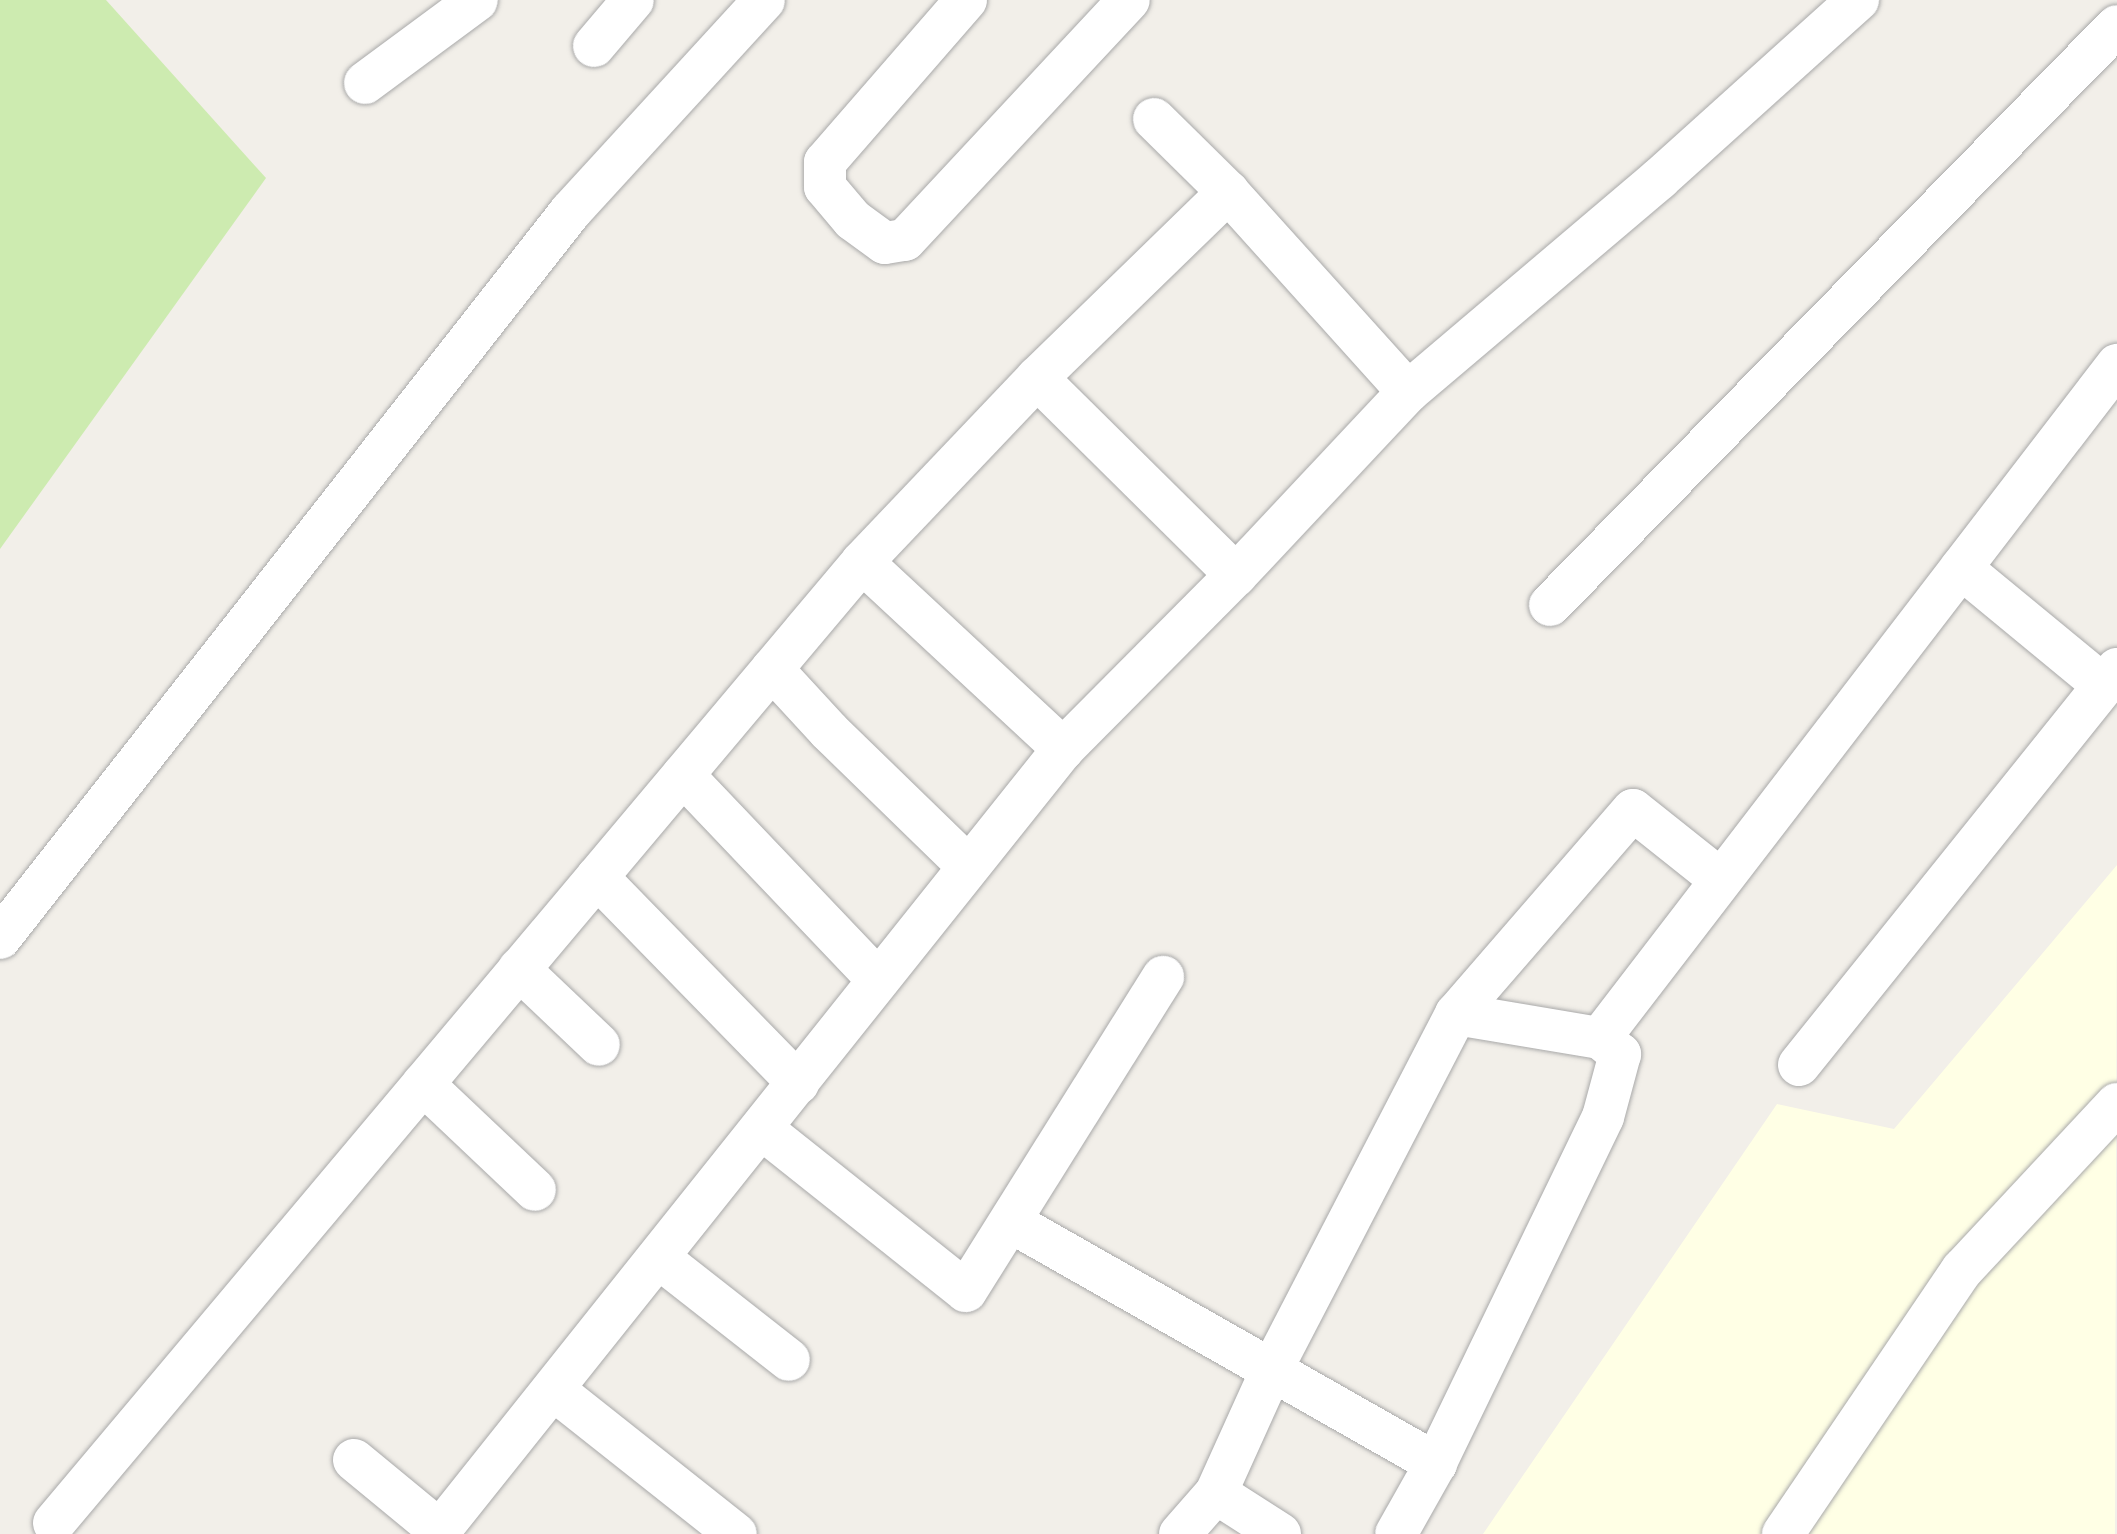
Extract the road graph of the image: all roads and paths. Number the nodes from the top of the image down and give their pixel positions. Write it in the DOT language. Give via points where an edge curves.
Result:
graph roads {
  1 [pos="476,0"];
  2 [pos="633,0"];
  3 [pos="764,0"];
  4 [pos="966,0"];
  5 [pos="1130,0"];
  6 [pos="1858,0"];
  7 [pos="2117,26"];
  8 [pos="594,46"];
  9 [pos="365,83"];
  10 [pos="1154,119"];
  11 [pos="1228,192"];
  12 [pos="2117,364"];
  13 [pos="1037,378"];
  14 [pos="1408,392"];
  15 [pos="862,562"];
  16 [pos="1961,568"];
  17 [pos="1236,575"];
  18 [pos="1550,604"];
  19 [pos="772,668"];
  20 [pos="2110,677"];
  21 [pos="1062,749"];
  22 [pos="683,775"];
  23 [pos="967,865"];
  24 [pos="598,876"];
  25 [pos="1721,880"];
  26 [pos="0,938"];
  27 [pos="520,969"];
  28 [pos="1163,977"];
  29 [pos="878,980"];
  30 [pos="1456,1014"];
  31 [pos="1600,1038"];
  32 [pos="599,1045"];
  33 [pos="1799,1066"];
  34 [pos="798,1083"];
  35 [pos="423,1084"];
  36 [pos="2117,1104"];
  37 [pos="762,1129"];
  38 [pos="535,1190"];
  39 [pos="1011,1222"];
  40 [pos="659,1258"];
  41 [pos="789,1360"];
  42 [pos="1272,1369"];
  43 [pos="554,1390"];
  44 [pos="354,1460"];
  45 [pos="1436,1463"];
  46 [pos="1216,1492"];
  47 [pos="54,1523"];
  48 [pos="451,1528"];
  49 [pos="736,1534"];
  50 [pos="1180,1534"];
  51 [pos="1280,1534"];
  52 [pos="1396,1534"];
  53 [pos="1783,1534"];
  1 -- 9 [label="street"];
  2 -- 8 [label="street"];
  3 -- 26 [label="street" via="570,212"];
  4 -- 5 [label="street" via="826,162 825,187 853,220 885,243 905,240"];
  6 -- 14 [label="street"];
  7 -- 18 [label="street"];
  10 -- 11 [label="street"];
  11 -- 13 [label="street"];
  11 -- 14 [label="street"];
  12 -- 16 [label="street"];
  13 -- 15 [label="street"];
  13 -- 17 [label="street"];
  14 -- 17 [label="street"];
  15 -- 19 [label="street"];
  15 -- 21 [label="street"];
  16 -- 20 [label="street"];
  16 -- 25 [label="street"];
  17 -- 21 [label="street"];
  19 -- 22 [label="street"];
  19 -- 23 [label="street"];
  20 -- 33 [label="street"];
  21 -- 23 [label="street"];
  22 -- 24 [label="street"];
  22 -- 29 [label="street"];
  23 -- 29 [label="street"];
  24 -- 27 [label="street"];
  24 -- 34 [label="street"];
  25 -- 30 [label="street" via="1633,810"];
  25 -- 31 [label="street"];
  27 -- 32 [label="street"];
  27 -- 35 [label="street"];
  28 -- 39 [label="street"];
  29 -- 34 [label="street"];
  30 -- 31 [label="street"];
  30 -- 42 [label="street"];
  31 -- 45 [label="street" via="1620,1054 1603,1117"];
  34 -- 37 [label="street"];
  35 -- 38 [label="street"];
  35 -- 47 [label="street"];
  36 -- 53 [label="street" via="1962,1270"];
  37 -- 39 [label="street" via="966,1290"];
  37 -- 40 [label="street"];
  39 -- 42 [label="street"];
  40 -- 41 [label="street"];
  40 -- 43 [label="street"];
  42 -- 45 [label="street"];
  42 -- 46 [label="street"];
  43 -- 48 [label="street"];
  43 -- 49 [label="street"];
  44 -- 48 [label="street"];
  45 -- 52 [label="street"];
  46 -- 50 [label="street"];
  46 -- 51 [label="street"];
}
